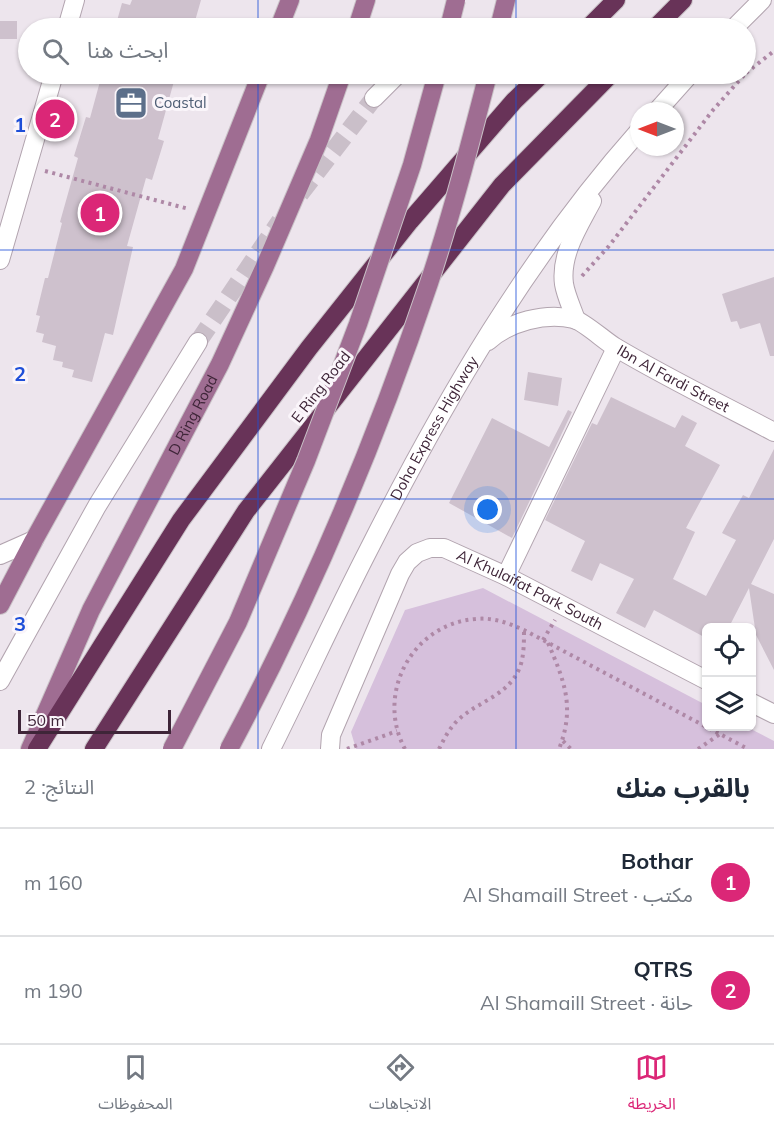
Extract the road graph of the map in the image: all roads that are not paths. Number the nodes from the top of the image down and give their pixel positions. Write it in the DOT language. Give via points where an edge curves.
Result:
graph roads {
  1 [pos="75,0"];
  2 [pos="291,0"];
  3 [pos="366,0"];
  4 [pos="456,0"];
  5 [pos="468,0"];
  6 [pos="506,0"];
  7 [pos="616,0"];
  8 [pos="683,0"];
  9 [pos="762,0"];
  10 [pos="70,18"];
  11 [pos="283,18"];
  12 [pos="360,18"];
  13 [pos="450,18"];
  14 [pos="452,18"];
  15 [pos="502,18"];
  16 [pos="598,18"];
  17 [pos="665,18"];
  18 [pos="744,18"];
  19 [pos="51,84"];
  20 [pos="257,84"];
  21 [pos="339,84"];
  22 [pos="388,84"];
  23 [pos="434,84"];
  24 [pos="485,84"];
  25 [pos="532,84"];
  26 [pos="601,84"];
  27 [pos="681,84"];
  28 [pos="374,98"];
  29 [pos="665,102"];
  30 [pos="630,141"];
  31 [pos="610,164"];
  32 [pos="0,260"];
  33 [pos="576,320"];
  34 [pos="198,342"];
  35 [pos="616,348"];
  36 [pos="478,350"];
  37 [pos="774,432"];
  38 [pos="34,540"];
  39 [pos="0,555"];
  40 [pos="506,576"];
  41 [pos="0,605"];
  42 [pos="702,678"];
  43 [pos="0,681"];
  44 [pos="756,705"];
  45 [pos="774,714"];
  46 [pos="30,749"];
  47 [pos="38,749"];
  48 [pos="94,749"];
  49 [pos="172,749"];
  50 [pos="229,749"];
  51 [pos="271,749"];
  52 [pos="330,749"];
  1 -- 10 [label="street"];
  2 -- 11 [label="main road"];
  3 -- 12 [label="main road"];
  4 -- 14 [label="main road, bridge"];
  5 -- 13 [label="street"];
  6 -- 15 [label="main road"];
  7 -- 16 [label="highway"];
  8 -- 17 [label="highway"];
  9 -- 18 [label="street"];
  19 -- 32 [label="street"];
  20 -- 38 [label="main road" via="184,268"];
  21 -- 46 [label="main road, D Ring Road" via="319,140 220,364 91,610"];
  22 -- 28 [label="street"];
  23 -- 49 [label="main road, bridge" via="412,165 358,324 306,461 238,622"];
  24 -- 50 [label="main road, bridge" via="429,282 391,388 306,595"];
  25 -- 47 [label="highway" via="410,220 301,358 181,520"];
  26 -- 48 [label="highway, E Ring Road" via="502,185 246,512"];
  27 -- 29 [label="street"];
  30 -- 31 [label="street, Doha Express Highway"];
  31 -- 33 [label="street" via="570,244 563,269 564,286"];
  31 -- 36 [label="street, Doha Express Highway" via="558,231"];
  33 -- 35 [label="street, Ibn Al Fardi Street"];
  33 -- 36 [label="street" via="559,317 523,322 507,328"];
  34 -- 43 [label="street" via="96,507"];
  35 -- 37 [label="street, Ibn Al Fardi Street"];
  35 -- 40 [label="street"];
  36 -- 51 [label="street, Doha Express Highway" via="369,549"];
  38 -- 39 [label="street"];
  38 -- 41 [label="main road"];
  40 -- 42 [label="street, Al Khulaifat Park South"];
  40 -- 52 [label="street, Al Khulaifat Park South" via="444,548 430,548 407,562 331,735"];
  44 -- 45 [label="street"];
}
